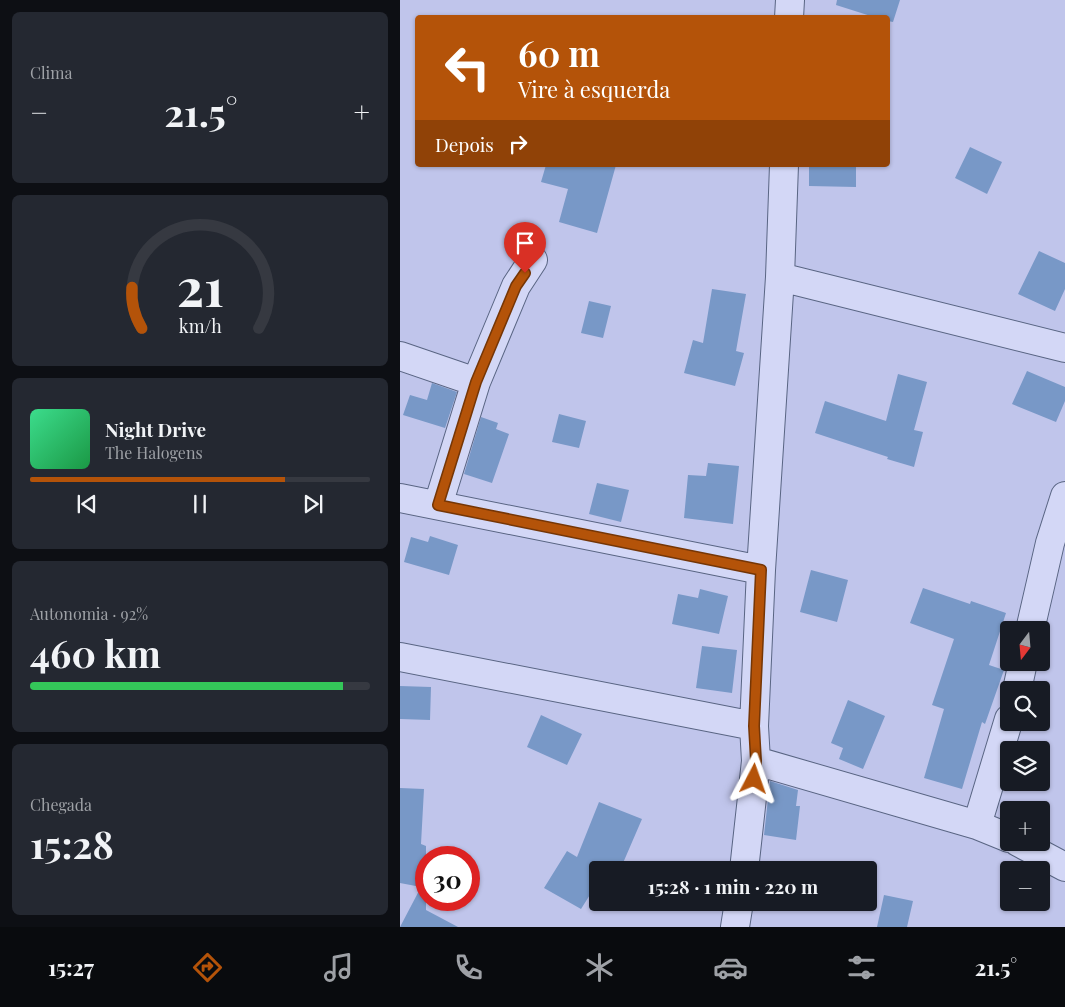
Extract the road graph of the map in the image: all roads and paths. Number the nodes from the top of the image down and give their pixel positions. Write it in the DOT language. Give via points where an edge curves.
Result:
graph roads {
  1 [pos="790,0"];
  2 [pos="789,15"];
  3 [pos="784,167"];
  4 [pos="534,260"];
  5 [pos="780,277"];
  6 [pos="1065,348"];
  7 [pos="400,356"];
  8 [pos="476,382"];
  9 [pos="1065,496"];
  10 [pos="400,498"];
  11 [pos="438,505"];
  12 [pos="761,570"];
  13 [pos="1032,621"];
  14 [pos="400,656"];
  15 [pos="754,726"];
  16 [pos="1005,731"];
  17 [pos="756,761"];
  18 [pos="977,825"];
  19 [pos="1000,834"];
  20 [pos="1035,851"];
  21 [pos="745,861"];
  22 [pos="1065,867"];
  23 [pos="738,911"];
  24 [pos="735,927"];
  1 -- 2 [label="street"];
  3 -- 5 [label="street"];
  4 -- 8 [label="street" via="516,286"];
  5 -- 6 [label="street"];
  5 -- 12 [label="street"];
  7 -- 8 [label="street"];
  8 -- 11 [label="street"];
  9 -- 13 [label="street" via="1050,543"];
  10 -- 11 [label="street"];
  11 -- 12 [label="street"];
  12 -- 15 [label="street"];
  14 -- 15 [label="street"];
  15 -- 17 [label="street"];
  16 -- 18 [label="street"];
  17 -- 18 [label="street"];
  17 -- 21 [label="street"];
  18 -- 19 [label="street"];
  20 -- 22 [label="street"];
  23 -- 24 [label="street"];
}
